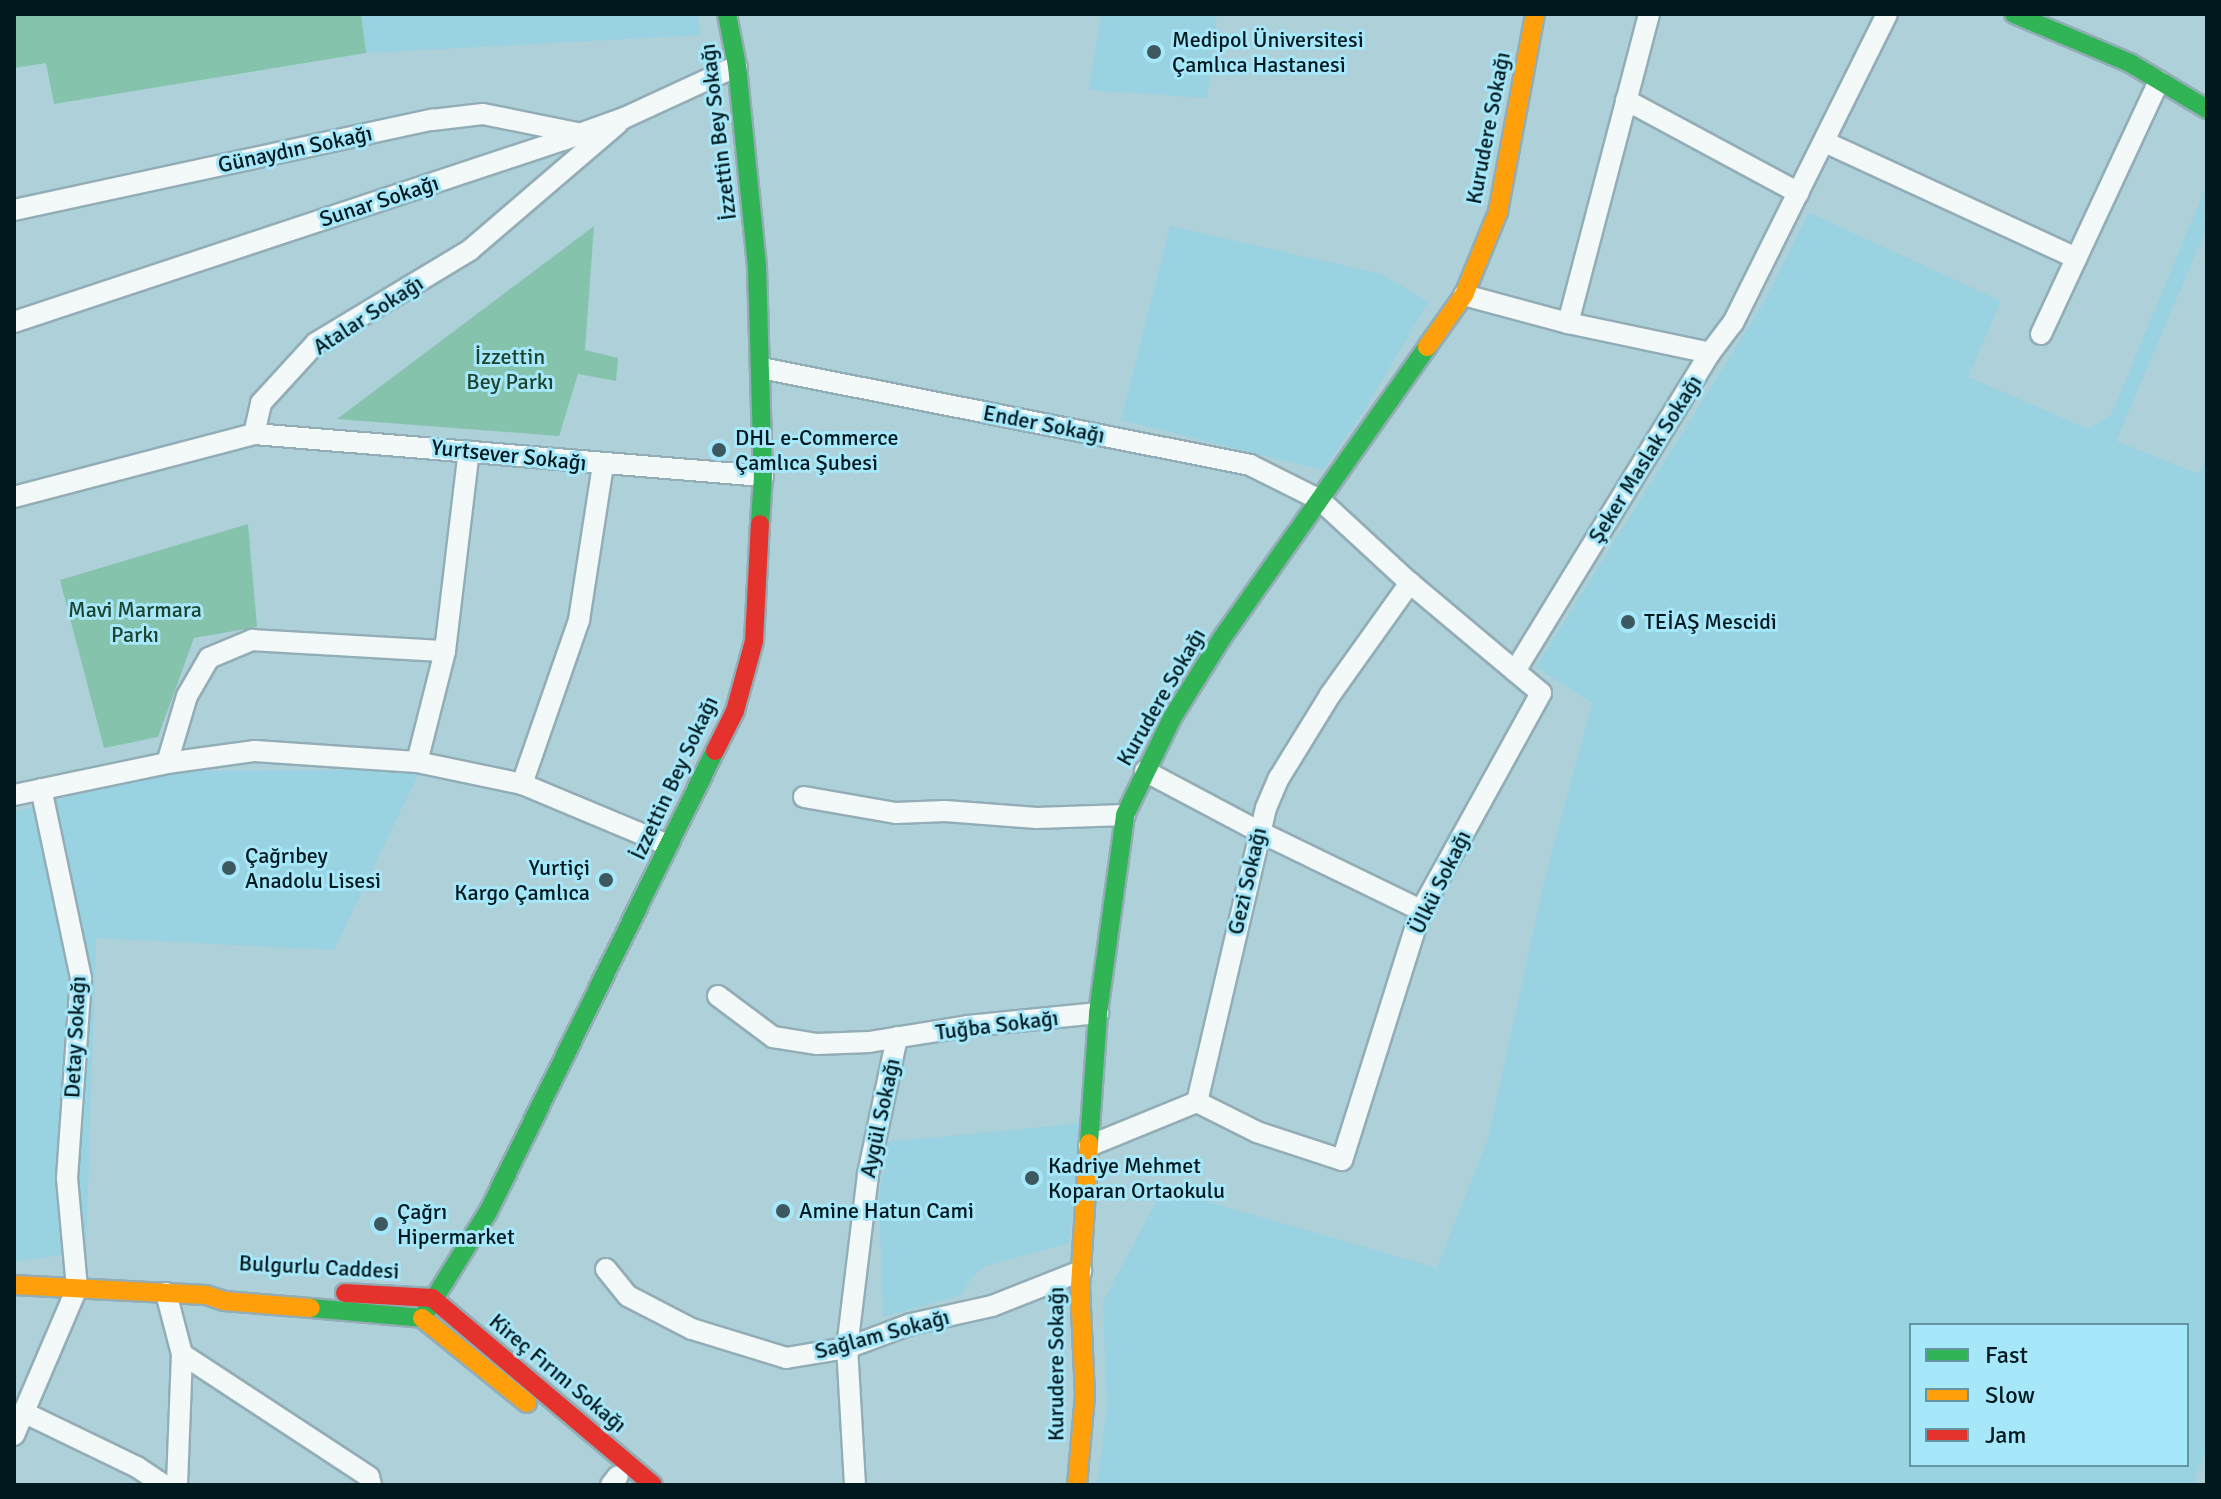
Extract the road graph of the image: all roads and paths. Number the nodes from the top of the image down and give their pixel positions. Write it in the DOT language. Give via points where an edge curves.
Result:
graph roads {
  1 [pos="727,14"];
  2 [pos="1535,14"];
  3 [pos="1649,14"];
  4 [pos="1887,14"];
  5 [pos="2014,14"];
  6 [pos="737,66"];
  7 [pos="2159,81"];
  8 [pos="1626,100"];
  9 [pos="2207,109"];
  10 [pos="624,118"];
  11 [pos="577,133"];
  12 [pos="1825,142"];
  13 [pos="1799,193"];
  14 [pos="14,210"];
  15 [pos="2076,258"];
  16 [pos="1464,295"];
  17 [pos="14,322"];
  18 [pos="1568,323"];
  19 [pos="2041,334"];
  20 [pos="1710,353"];
  21 [pos="761,368"];
  22 [pos="254,434"];
  23 [pos="469,451"];
  24 [pos="603,465"];
  25 [pos="763,476"];
  26 [pos="14,497"];
  27 [pos="1320,500"];
  28 [pos="1410,583"];
  29 [pos="445,651"];
  30 [pos="1515,671"];
  31 [pos="417,762"];
  32 [pos="167,763"];
  33 [pos="1145,771"];
  34 [pos="522,784"];
  35 [pos="41,789"];
  36 [pos="14,795"];
  37 [pos="804,797"];
  38 [pos="1125,815"];
  39 [pos="1258,831"];
  40 [pos="668,845"];
  41 [pos="1421,910"];
  42 [pos="718,996"];
  43 [pos="1098,1013"];
  44 [pos="897,1037"];
  45 [pos="1197,1102"];
  46 [pos="1089,1146"];
  47 [pos="606,1269"];
  48 [pos="1081,1271"];
  49 [pos="14,1285"];
  50 [pos="77,1288"];
  51 [pos="166,1293"];
  52 [pos="206,1295"];
  53 [pos="432,1298"];
  54 [pos="422,1318"];
  55 [pos="847,1348"];
  56 [pos="182,1354"];
  57 [pos="23,1412"];
  58 [pos="14,1435"];
  59 [pos="619,1482"];
  60 [pos="164,1485"];
  61 [pos="177,1485"];
  62 [pos="371,1485"];
  63 [pos="653,1485"];
  64 [pos="855,1485"];
  65 [pos="1077,1485"];
  1 -- 6 [label="street, İzzettin Bey Sokağı"];
  2 -- 16 [label="street, Kurudere Sokağı" via="1498,212"];
  3 -- 8 [label="street"];
  4 -- 12 [label="street, Şeker Maslak Sokağı"];
  5 -- 7 [label="street" via="2130,63"];
  6 -- 10 [label="street, Sunar Sokağı"];
  6 -- 21 [label="street, İzzettin Bey Sokağı" via="757,267"];
  7 -- 9 [label="street"];
  7 -- 15 [label="street"];
  8 -- 13 [label="street"];
  8 -- 18 [label="street"];
  10 -- 11 [label="street, Sunar Sokağı"];
  10 -- 22 [label="street, Atalar Sokağı" via="470,250 316,343 261,403"];
  11 -- 14 [label="street, Günaydın Sokağı" via="483,114 444,119"];
  11 -- 17 [label="street, Sunar Sokağı"];
  12 -- 13 [label="street, Şeker Maslak Sokağı"];
  12 -- 15 [label="street"];
  13 -- 20 [label="street, Şeker Maslak Sokağı" via="1733,323"];
  15 -- 19 [label="street"];
  16 -- 18 [label="street"];
  16 -- 27 [label="street, Kurudere Sokağı"];
  18 -- 20 [label="street"];
  20 -- 30 [label="street, Şeker Maslak Sokağı"];
  21 -- 25 [label="street, İzzettin Bey Sokağı"];
  21 -- 27 [label="street, Ender Sokağı" via="1250,465"];
  22 -- 23 [label="street, Yurtsever Sokağı"];
  22 -- 26 [label="street"];
  23 -- 24 [label="street, Yurtsever Sokağı"];
  23 -- 29 [label="street"];
  24 -- 25 [label="street, Yurtsever Sokağı"];
  24 -- 34 [label="street" via="579,620"];
  25 -- 40 [label="street, İzzettin Bey Sokağı" via="754,641 735,711"];
  27 -- 28 [label="street"];
  27 -- 33 [label="street, Kurudere Sokağı" via="1230,625"];
  28 -- 30 [label="street"];
  28 -- 39 [label="street, Gezi Sokağı" via="1279,778"];
  29 -- 31 [label="street"];
  29 -- 32 [label="street" via="252,640 209,658 187,696"];
  30 -- 41 [label="street, Ülkü Sokağı" via="1541,693"];
  31 -- 32 [label="street" via="255,751"];
  31 -- 34 [label="street"];
  32 -- 35 [label="street"];
  33 -- 38 [label="street, Kurudere Sokağı"];
  33 -- 39 [label="street"];
  34 -- 40 [label="street"];
  35 -- 36 [label="street"];
  35 -- 50 [label="street, Detay Sokağı" via="81,978 67,1178"];
  37 -- 38 [label="street" via="896,813"];
  38 -- 43 [label="street, Kurudere Sokağı"];
  39 -- 41 [label="street"];
  39 -- 45 [label="street, Gezi Sokağı"];
  40 -- 53 [label="street, İzzettin Bey Sokağı" via="488,1212"];
  41 -- 45 [label="street, Ülkü Sokağı" via="1342,1160 1257,1132"];
  42 -- 44 [label="street, Tuğba Sokağı" via="773,1037 817,1044"];
  43 -- 44 [label="street, Tuğba Sokağı"];
  43 -- 46 [label="street, Kurudere Sokağı"];
  44 -- 55 [label="street, Aygül Sokağı" via="868,1174"];
  45 -- 46 [label="street"];
  46 -- 48 [label="street, Kurudere Sokağı"];
  47 -- 55 [label="street, Sağlam Sokağı" via="628,1296 692,1329 786,1358"];
  48 -- 55 [label="street, Sağlam Sokağı" via="992,1306 911,1324"];
  48 -- 65 [label="street, Kurudere Sokağı" via="1085,1396"];
  49 -- 50 [label="street, Bulgurlu Caddesi"];
  50 -- 51 [label="street, Bulgurlu Caddesi"];
  50 -- 57 [label="street"];
  51 -- 52 [label="street, Bulgurlu Caddesi"];
  51 -- 56 [label="street"];
  52 -- 53 [label="street, Bulgurlu Caddesi" via="224,1286"];
  52 -- 54 [label="street, Bulgurlu Caddesi" via="224,1301"];
  53 -- 54 [label="street, İzzettin Bey Sokağı"];
  53 -- 63 [label="street, Kireç Fırını Sokağı"];
  54 -- 59 [label="street, Kireç Fırını Sokağı"];
  55 -- 64 [label="street, Aygül Sokağı"];
  56 -- 61 [label="street"];
  56 -- 62 [label="street" via="369,1477"];
  57 -- 58 [label="street"];
  57 -- 60 [label="street"];
}
